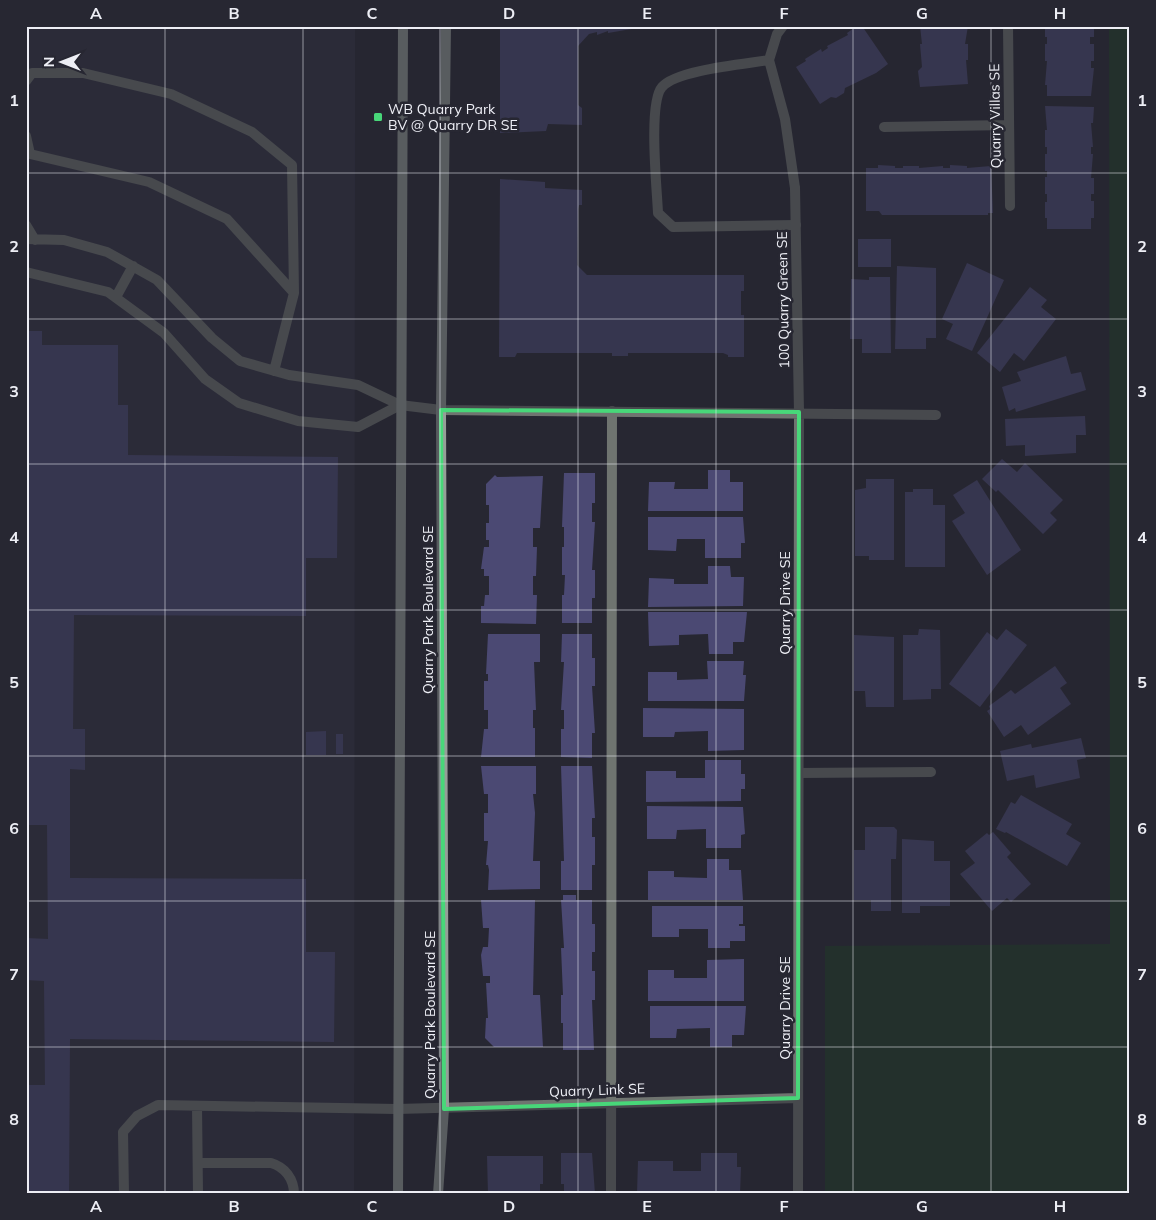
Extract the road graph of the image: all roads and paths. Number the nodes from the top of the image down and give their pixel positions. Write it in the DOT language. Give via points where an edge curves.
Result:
graph roads {
  1 [pos="403,26"];
  2 [pos="446,26"];
  3 [pos="783,26"];
  4 [pos="1008,26"];
  5 [pos="769,60"];
  6 [pos="26,81"];
  7 [pos="1009,126"];
  8 [pos="884,127"];
  9 [pos="26,136"];
  10 [pos="28,154"];
  11 [pos="1010,206"];
  12 [pos="26,225"];
  13 [pos="796,225"];
  14 [pos="30,240"];
  15 [pos="133,266"];
  16 [pos="26,272"];
  17 [pos="294,293"];
  18 [pos="116,297"];
  19 [pos="274,371"];
  20 [pos="400,405"];
  21 [pos="441,410"];
  22 [pos="612,411"];
  23 [pos="799,412"];
  24 [pos="936,415"];
  25 [pos="931,772"];
  26 [pos="799,773"];
  27 [pos="798,1098"];
  28 [pos="612,1104"];
  29 [pos="197,1106"];
  30 [pos="396,1109"];
  31 [pos="444,1109"];
  32 [pos="198,1163"];
  33 [pos="124,1194"];
  34 [pos="198,1194"];
  35 [pos="294,1194"];
  36 [pos="398,1194"];
  37 [pos="438,1194"];
  38 [pos="611,1194"];
  39 [pos="798,1194"];
  1 -- 20 [label="street"];
  2 -- 21 [label="street, Quarry Park Boulevard SE"];
  3 -- 5 [label="street" via="777,34"];
  4 -- 7 [label="street, Quarry Villas SE"];
  5 -- 13 [label="street, 100 Quarry Green SE" via="785,119 795,188"];
  5 -- 13 [label="street" via="682,75 662,87 654,105 658,213 673,227"];
  6 -- 17 [label="street" via="32,74 83,73 171,94 252,132 292,165"];
  7 -- 8 [label="street"];
  7 -- 11 [label="street, Quarry Villas SE"];
  9 -- 10 [label="street"];
  10 -- 17 [label="street" via="149,182 227,218"];
  12 -- 14 [label="street"];
  13 -- 23 [label="street, 100 Quarry Green SE"];
  14 -- 15 [label="street" via="64,240 107,252"];
  15 -- 18 [label="street"];
  15 -- 19 [label="street" via="156,280 212,338 240,361"];
  16 -- 18 [label="street" via="108,292"];
  17 -- 19 [label="street"];
  18 -- 20 [label="street" via="164,333 205,379 239,403 298,421 358,427"];
  19 -- 20 [label="street" via="358,385"];
  20 -- 21 [label="street"];
  20 -- 30 [label="street"];
  21 -- 22 [label="street"];
  21 -- 31 [label="street, Quarry Park Boulevard SE"];
  22 -- 23 [label="street"];
  22 -- 28 [label="street"];
  23 -- 24 [label="street"];
  23 -- 26 [label="street, Quarry Drive SE"];
  25 -- 26 [label="street"];
  26 -- 27 [label="street, Quarry Drive SE"];
  27 -- 28 [label="street, Quarry Link SE"];
  27 -- 39 [label="street, Quarry Drive SE"];
  28 -- 31 [label="street, Quarry Link SE"];
  28 -- 38 [label="street"];
  29 -- 30 [label="street, Quarry Link SE"];
  29 -- 32 [label="street"];
  29 -- 33 [label="street, Quarry Link SE" via="158,1105 137,1116 123,1132"];
  30 -- 31 [label="street, Quarry Link SE"];
  30 -- 36 [label="street"];
  31 -- 37 [label="street, Quarry Park Boulevard SE"];
  32 -- 34 [label="street"];
  32 -- 35 [label="street" via="271,1163 280,1166 291,1178"];
}
